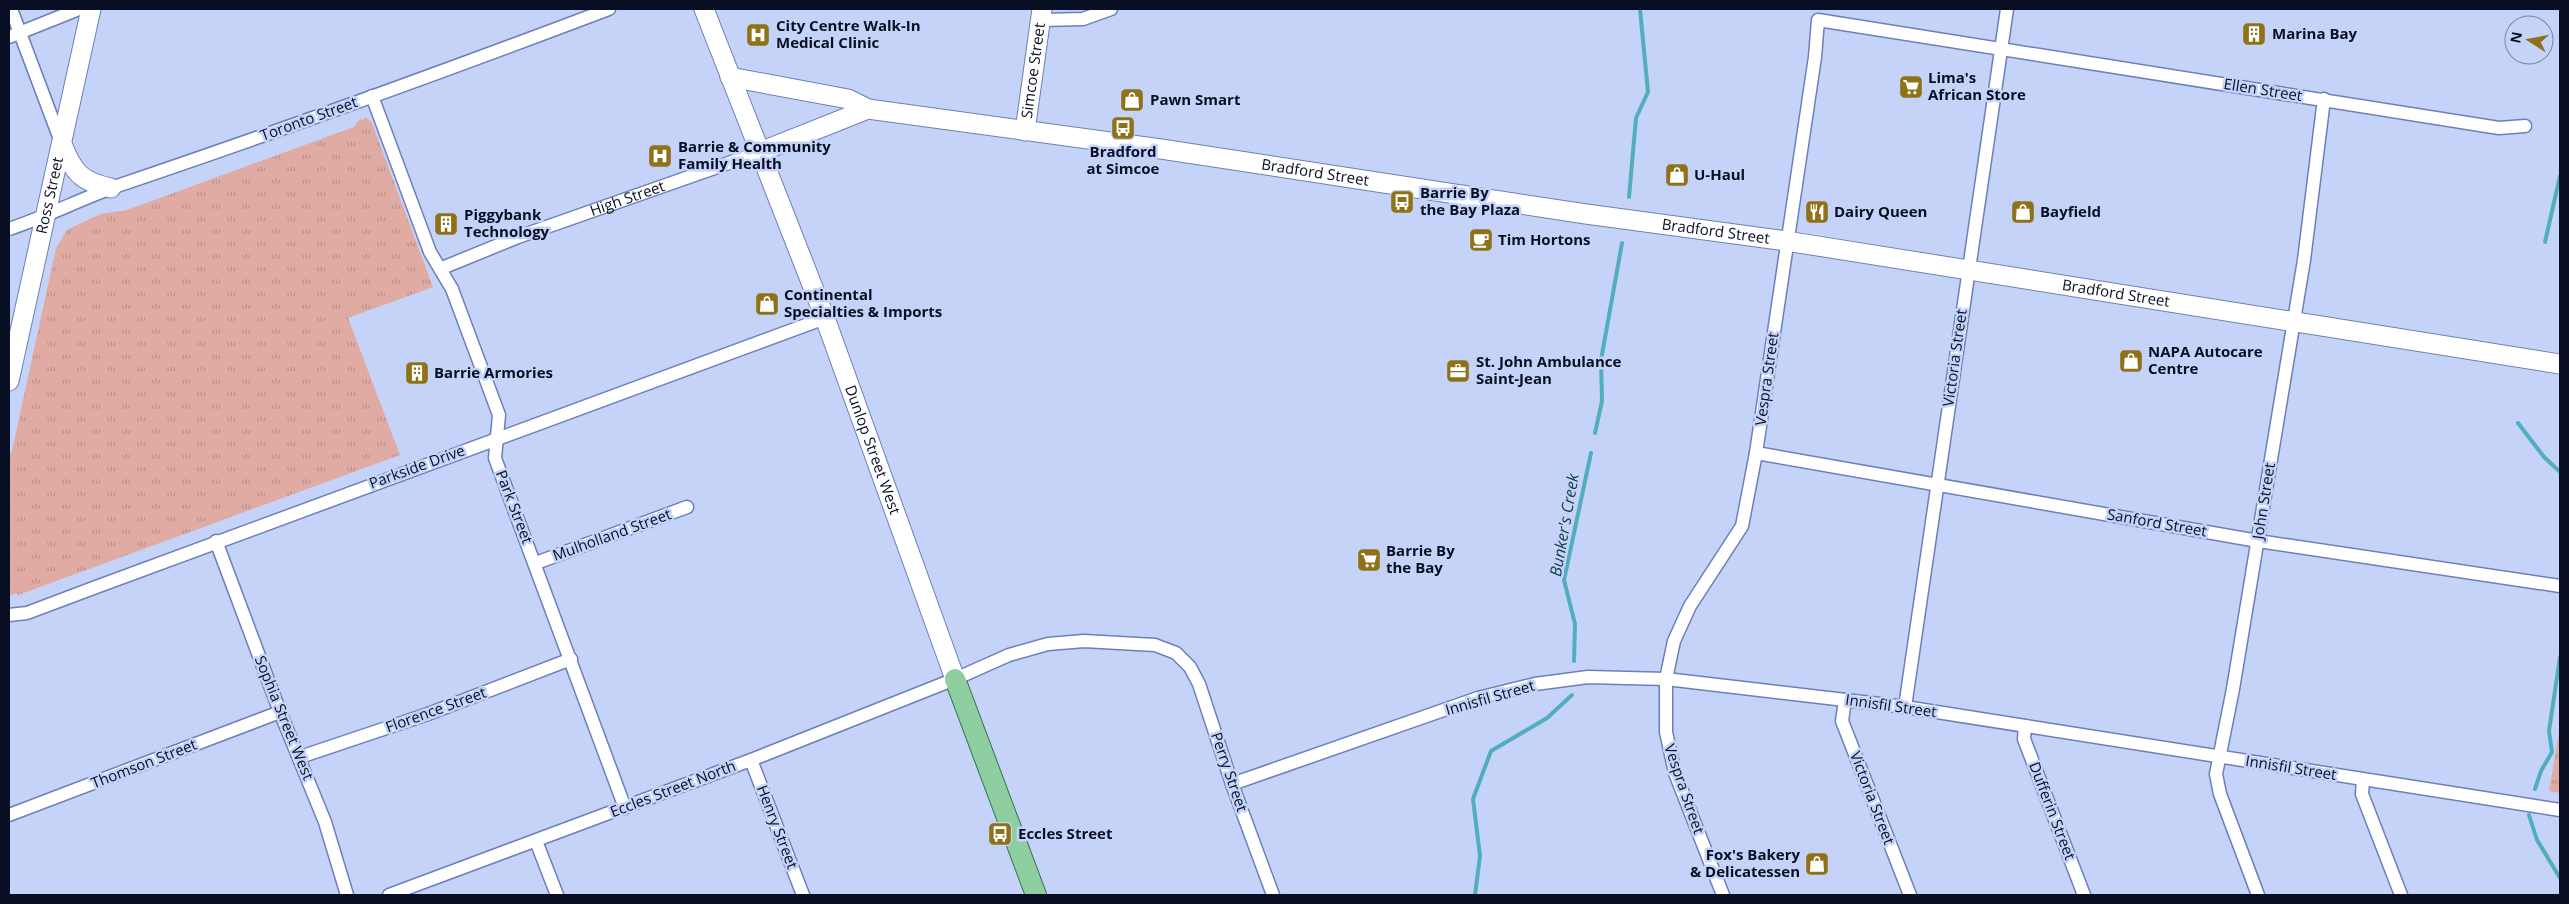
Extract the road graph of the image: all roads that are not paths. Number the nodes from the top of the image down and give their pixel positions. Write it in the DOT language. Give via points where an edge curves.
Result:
graph roads {
  1 [pos="11,9"];
  2 [pos="79,9"];
  3 [pos="91,9"];
  4 [pos="609,9"];
  5 [pos="704,9"];
  6 [pos="1111,9"];
  7 [pos="2007,9"];
  8 [pos="1042,14"];
  9 [pos="14,35"];
  10 [pos="2001,50"];
  11 [pos="730,77"];
  12 [pos="372,96"];
  13 [pos="2324,99"];
  14 [pos="868,109"];
  15 [pos="2525,126"];
  16 [pos="1025,131"];
  17 [pos="62,144"];
  18 [pos="760,152"];
  19 [pos="111,188"];
  20 [pos="46,217"];
  21 [pos="9,229"];
  22 [pos="1786,241"];
  23 [pos="442,268"];
  24 [pos="1967,271"];
  25 [pos="825,318"];
  26 [pos="2294,320"];
  27 [pos="2560,364"];
  28 [pos="9,381"];
  29 [pos="497,439"];
  30 [pos="1756,453"];
  31 [pos="1938,486"];
  32 [pos="688,507"];
  33 [pos="216,541"];
  34 [pos="2258,541"];
  35 [pos="536,562"];
  36 [pos="2560,586"];
  37 [pos="9,615"];
  38 [pos="1176,653"];
  39 [pos="571,659"];
  40 [pos="955,679"];
  41 [pos="1666,679"];
  42 [pos="1845,700"];
  43 [pos="1904,707"];
  44 [pos="280,712"];
  45 [pos="2025,726"];
  46 [pos="2220,756"];
  47 [pos="300,758"];
  48 [pos="751,760"];
  49 [pos="2363,780"];
  50 [pos="1232,784"];
  51 [pos="625,808"];
  52 [pos="2560,810"];
  53 [pos="9,815"];
  54 [pos="536,841"];
  55 [pos="347,895"];
  56 [pos="389,895"];
  57 [pos="557,895"];
  58 [pos="803,895"];
  59 [pos="1036,895"];
  60 [pos="1273,895"];
  61 [pos="1723,895"];
  62 [pos="1910,895"];
  63 [pos="2084,895"];
  64 [pos="2258,895"];
  65 [pos="2401,895"];
  1 -- 9 [label="street"];
  2 -- 9 [label="street"];
  3 -- 17 [label="main road, Ross Street"];
  4 -- 12 [label="street, Toronto Street"];
  5 -- 11 [label="main road, Dunlop Street West"];
  6 -- 8 [label="street" via="1083,19"];
  7 -- 10 [label="street, Victoria Street"];
  8 -- 16 [label="main road, Simcoe Street"];
  9 -- 17 [label="street"];
  10 -- 13 [label="street, Ellen Street"];
  10 -- 22 [label="street, Vespra Street" via="1818,20"];
  10 -- 24 [label="street, Victoria Street"];
  11 -- 14 [label="main road" via="848,99"];
  11 -- 18 [label="main road, Dunlop Street West"];
  12 -- 19 [label="street, Toronto Street" via="218,153"];
  12 -- 23 [label="street, Park Street" via="430,252"];
  13 -- 15 [label="street, Ellen Street" via="2498,128"];
  13 -- 26 [label="street, John Street"];
  14 -- 16 [label="main road, Bradford Street"];
  14 -- 18 [label="main road, High Street"];
  16 -- 22 [label="main road, Bradford Street"];
  17 -- 19 [label="main road" via="78,174 86,181"];
  17 -- 20 [label="main road, Ross Street"];
  18 -- 23 [label="street, High Street" via="518,237"];
  18 -- 25 [label="main road, Dunlop Street West"];
  19 -- 20 [label="street, Toronto Street"];
  20 -- 21 [label="street, Toronto Street"];
  20 -- 28 [label="main road, Ross Street"];
  22 -- 24 [label="main road, Bradford Street"];
  22 -- 30 [label="street, Vespra Street"];
  23 -- 29 [label="street, Park Street" via="499,415"];
  24 -- 26 [label="main road, Bradford Street"];
  24 -- 31 [label="street, Victoria Street"];
  25 -- 29 [label="street, Parkside Drive"];
  25 -- 40 [label="main road, Dunlop Street West"];
  26 -- 27 [label="main road, Bradford Street"];
  26 -- 34 [label="street, John Street"];
  29 -- 33 [label="street, Parkside Drive"];
  29 -- 35 [label="street, Park Street" via="495,458"];
  30 -- 31 [label="street, Sanford Street"];
  30 -- 41 [label="street, Vespra Street" via="1742,526 1690,606 1674,641"];
  31 -- 34 [label="street, Sanford Street"];
  31 -- 43 [label="street, Victoria Street"];
  32 -- 35 [label="street, Mulholland Street"];
  33 -- 37 [label="street, Parkside Drive" via="26,613"];
  33 -- 44 [label="street, Sophia Street West"];
  34 -- 36 [label="street, Sanford Street"];
  34 -- 46 [label="street, John Street"];
  35 -- 39 [label="street, Park Street"];
  38 -- 40 [label="street, Eccles Street North" via="1138,643 1048,644 1009,655"];
  38 -- 50 [label="street, Perry Street" via="1200,684"];
  39 -- 47 [label="street, Florence Street" via="428,714"];
  39 -- 51 [label="street, Park Street"];
  40 -- 48 [label="street, Eccles Street North"];
  40 -- 59 [label="main road, Dunlop Street West"];
  41 -- 42 [label="street, Innisfil Street"];
  41 -- 50 [label="street, Innisfil Street" via="1588,677 1527,686 1478,698"];
  41 -- 61 [label="street, Vespra Street" via="1666,732 1676,773"];
  42 -- 43 [label="street, Innisfil Street"];
  42 -- 62 [label="street, Victoria Street" via="1842,721"];
  43 -- 45 [label="street, Innisfil Street"];
  44 -- 47 [label="street, Sophia Street West"];
  44 -- 53 [label="street, Thomson Street"];
  45 -- 46 [label="street, Innisfil Street"];
  45 -- 63 [label="street, Dufferin Street" via="2024,739"];
  46 -- 49 [label="street, Innisfil Street"];
  46 -- 64 [label="street, John Street" via="2216,774 2220,794"];
  47 -- 55 [label="street, Sophia Street West" via="325,822"];
  48 -- 51 [label="street, Eccles Street North"];
  48 -- 58 [label="street, Henry Street"];
  49 -- 52 [label="street, Innisfil Street"];
  49 -- 65 [label="street" via="2362,794"];
  50 -- 60 [label="street, Perry Street"];
  51 -- 54 [label="street, Eccles Street North"];
  54 -- 56 [label="street, Eccles Street North"];
  54 -- 57 [label="street"];
}
